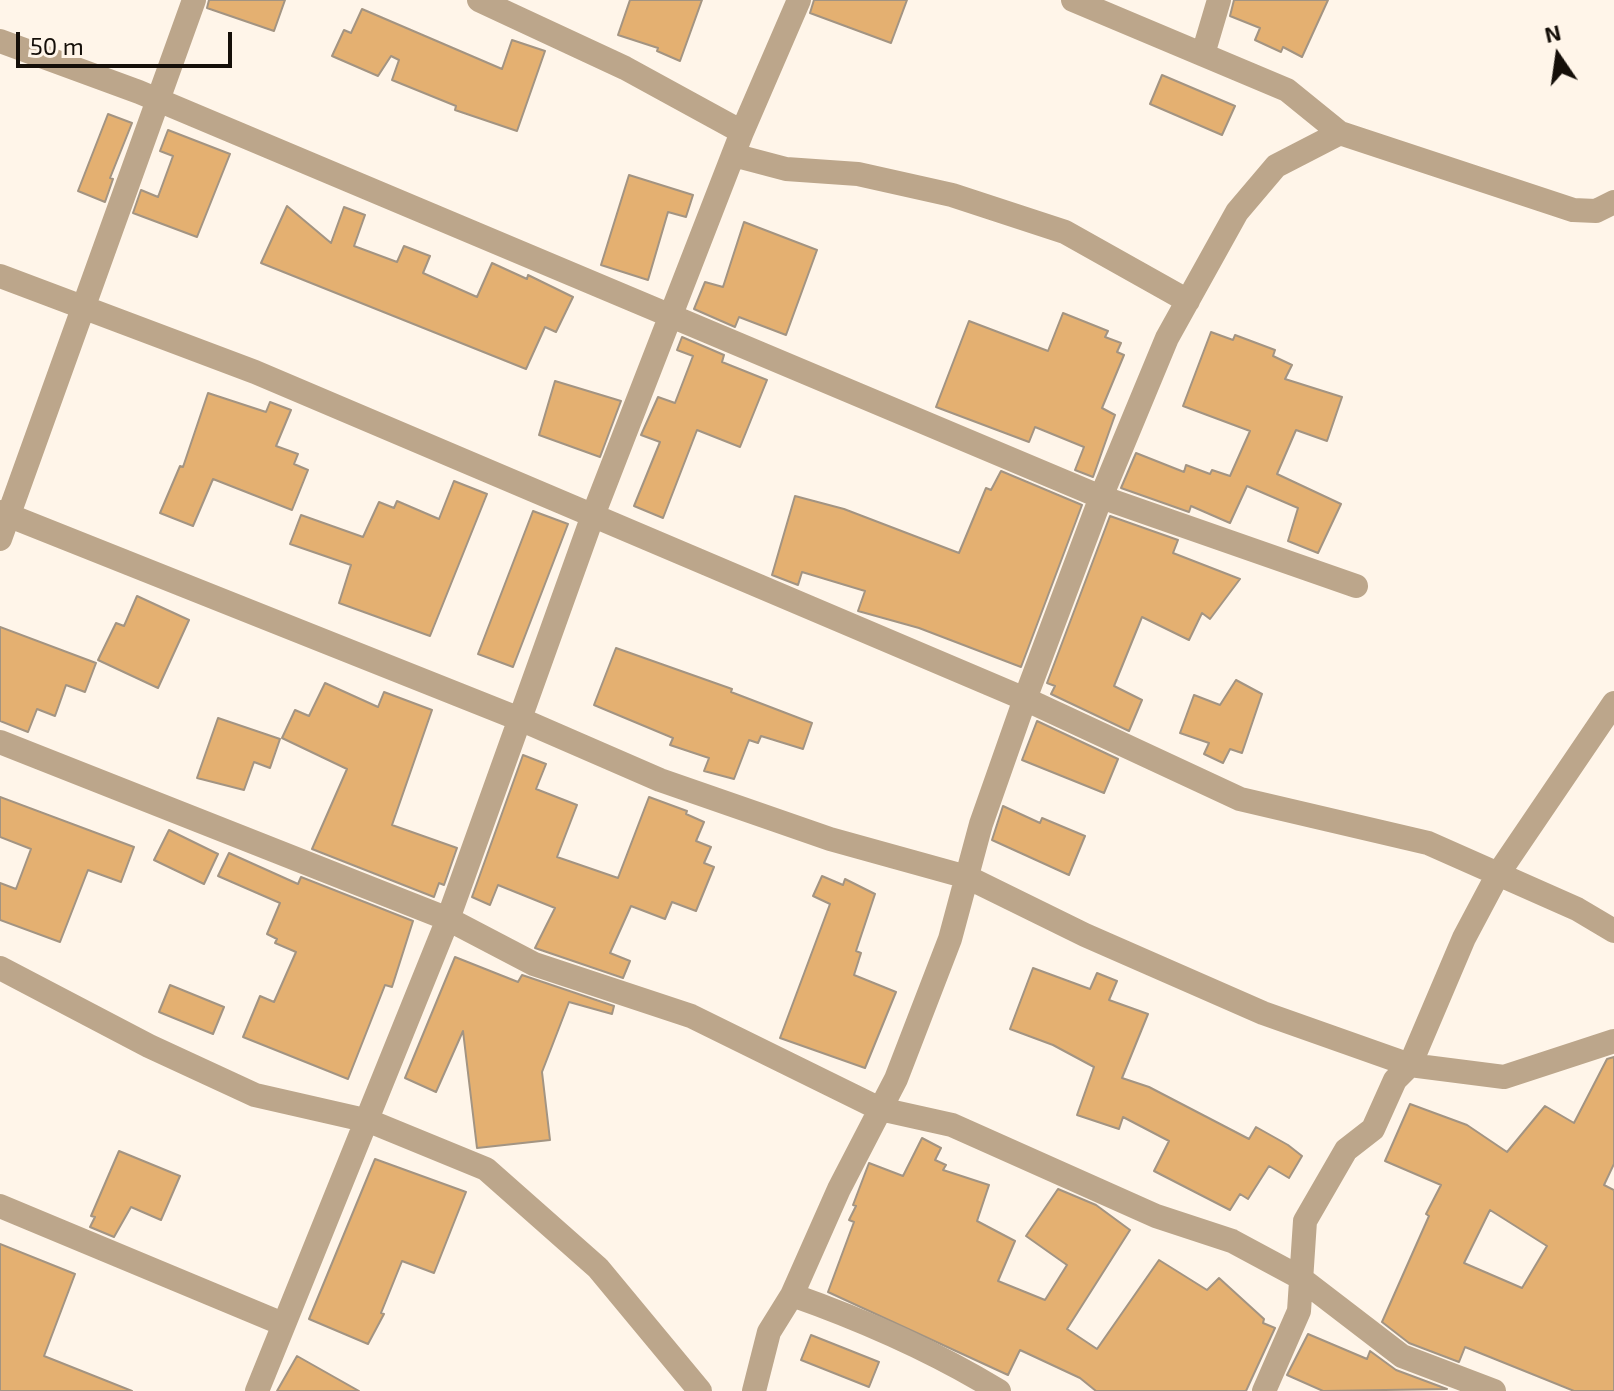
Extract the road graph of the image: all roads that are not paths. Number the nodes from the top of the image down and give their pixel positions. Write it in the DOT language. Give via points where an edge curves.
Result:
graph roads {
  1 [pos="194,0"];
  2 [pos="479,0"];
  3 [pos="799,0"];
  4 [pos="1073,0"];
  5 [pos="1219,0"];
  6 [pos="0,41"];
  7 [pos="1203,54"];
  8 [pos="155,100"];
  9 [pos="1340,133"];
  10 [pos="738,144"];
  11 [pos="1614,202"];
  12 [pos="0,276"];
  13 [pos="1188,301"];
  14 [pos="81,307"];
  15 [pos="673,315"];
  16 [pos="1101,497"];
  17 [pos="6,514"];
  18 [pos="592,518"];
  19 [pos="0,539"];
  20 [pos="1356,586"];
  21 [pos="1025,699"];
  22 [pos="1614,703"];
  23 [pos="522,720"];
  24 [pos="0,742"];
  25 [pos="1498,874"];
  26 [pos="967,877"];
  27 [pos="448,919"];
  28 [pos="1614,931"];
  29 [pos="0,968"];
  30 [pos="1614,1041"];
  31 [pos="1410,1065"];
  32 [pos="880,1109"];
  33 [pos="369,1121"];
  34 [pos="0,1206"];
  35 [pos="1299,1277"];
  36 [pos="792,1295"];
  37 [pos="283,1324"];
  38 [pos="257,1391"];
  39 [pos="700,1391"];
  40 [pos="754,1391"];
  41 [pos="999,1391"];
  42 [pos="1264,1391"];
  43 [pos="1494,1391"];
  1 -- 8 [label="street"];
  2 -- 10 [label="street" via="625,68"];
  3 -- 10 [label="street"];
  4 -- 7 [label="street"];
  5 -- 7 [label="street"];
  6 -- 8 [label="street"];
  7 -- 9 [label="street" via="1287,90"];
  8 -- 14 [label="street"];
  8 -- 15 [label="street"];
  9 -- 11 [label="street" via="1573,210 1596,211"];
  9 -- 13 [label="street" via="1276,166 1237,212"];
  10 -- 13 [label="street" via="786,169 858,174 952,195 1065,232"];
  10 -- 15 [label="street"];
  12 -- 14 [label="street"];
  13 -- 16 [label="street" via="1167,338"];
  14 -- 17 [label="street"];
  14 -- 18 [label="street" via="255,372"];
  15 -- 16 [label="street"];
  15 -- 18 [label="street"];
  16 -- 20 [label="street"];
  16 -- 21 [label="street"];
  17 -- 19 [label="street"];
  17 -- 23 [label="street"];
  18 -- 21 [label="street"];
  18 -- 23 [label="street"];
  21 -- 25 [label="street" via="1240,799 1428,843"];
  21 -- 26 [label="street"];
  22 -- 25 [label="street"];
  23 -- 26 [label="street" via="660,780 830,839"];
  23 -- 27 [label="street"];
  24 -- 27 [label="street"];
  25 -- 28 [label="street"];
  25 -- 31 [label="street" via="1464,938"];
  26 -- 31 [label="street" via="1263,1013"];
  26 -- 32 [label="street" via="950,939"];
  27 -- 32 [label="street" via="534,964 691,1016"];
  27 -- 33 [label="street"];
  29 -- 33 [label="street" via="255,1095"];
  30 -- 31 [label="street" via="1504,1077"];
  31 -- 35 [label="street" via="1395,1080 1373,1129 1346,1150 1305,1221"];
  32 -- 35 [label="street" via="952,1125 1156,1216 1232,1241"];
  32 -- 36 [label="street"];
  33 -- 37 [label="street"];
  33 -- 39 [label="street" via="486,1169 598,1268"];
  34 -- 37 [label="street"];
  35 -- 42 [label="street" via="1299,1311"];
  35 -- 43 [label="street" via="1402,1356"];
  36 -- 40 [label="street" via="769,1332"];
  36 -- 41 [label="street" via="838,1311"];
  37 -- 38 [label="street"];
}
